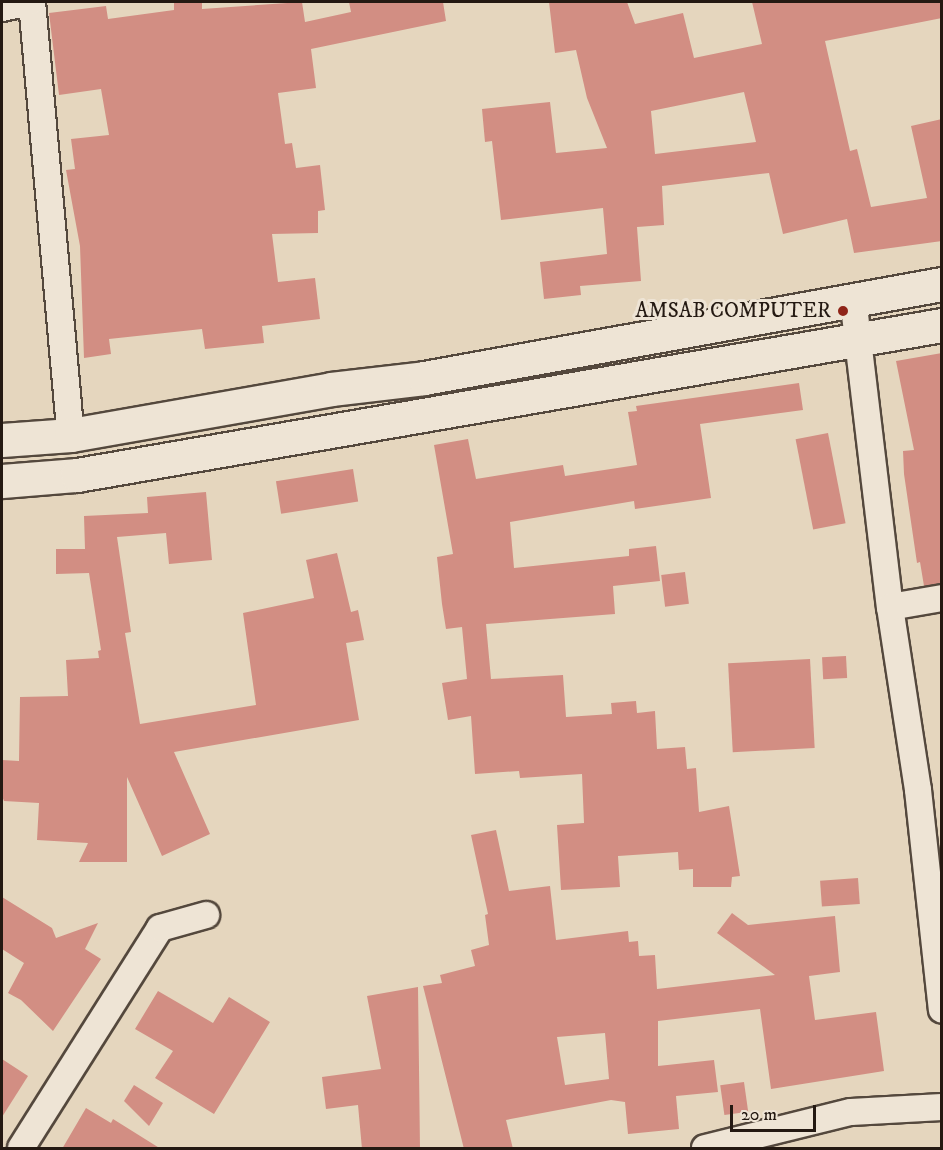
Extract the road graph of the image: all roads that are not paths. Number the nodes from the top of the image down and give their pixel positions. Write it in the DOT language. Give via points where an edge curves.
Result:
graph roads {
  1 [pos="31,2"];
  2 [pos="2,8"];
  3 [pos="942,284"];
  4 [pos="853,298"];
  5 [pos="942,325"];
  6 [pos="857,338"];
  7 [pos="71,435"];
  8 [pos="2,440"];
  9 [pos="2,481"];
  10 [pos="942,598"];
  11 [pos="890,607"];
  12 [pos="206,915"];
  13 [pos="942,1010"];
  14 [pos="942,1107"];
  15 [pos="705,1148"];
  16 [pos="21,1149"];
  1 -- 2 [label="street"];
  1 -- 7 [label="street"];
  3 -- 4 [label="main road"];
  4 -- 6 [label="street"];
  4 -- 7 [label="main road" via="424,378 331,389"];
  5 -- 6 [label="main road"];
  6 -- 9 [label="main road" via="77,475"];
  6 -- 11 [label="street"];
  7 -- 8 [label="main road"];
  10 -- 11 [label="street"];
  11 -- 13 [label="street" via="918,790"];
  12 -- 16 [label="street" via="160,928"];
  14 -- 15 [label="street" via="851,1112"];
}
